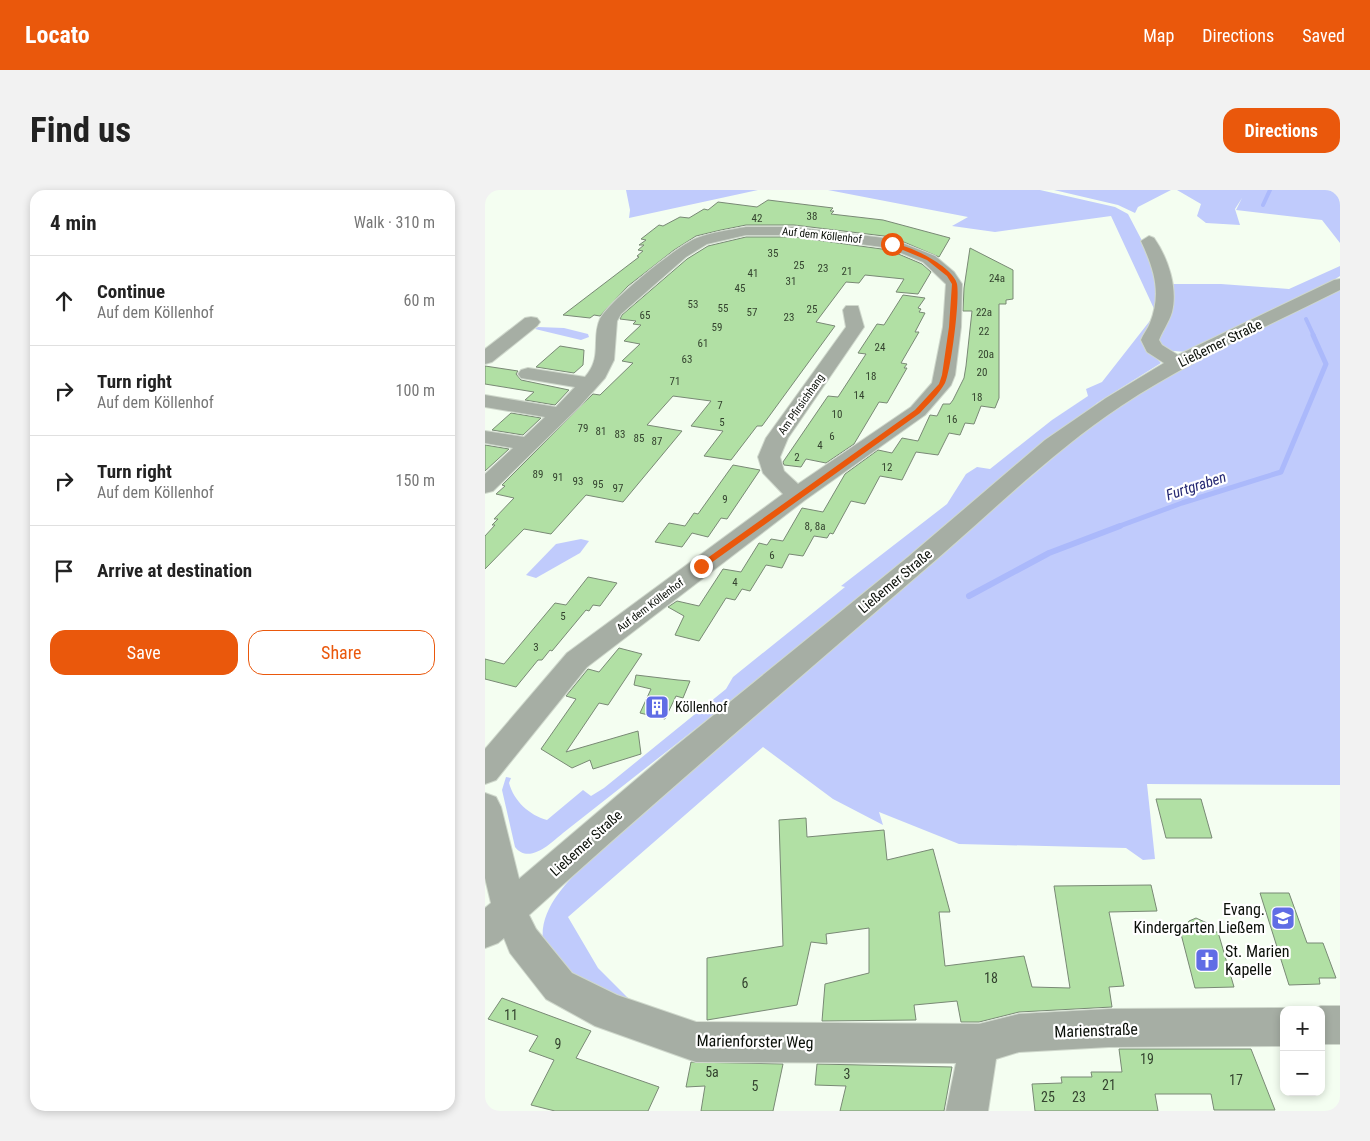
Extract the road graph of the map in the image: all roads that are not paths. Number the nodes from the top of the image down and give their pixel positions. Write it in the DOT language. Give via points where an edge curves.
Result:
graph roads {
  1 [pos="1149,241"];
  2 [pos="1340,284"];
  3 [pos="852,310"];
  4 [pos="531,322"];
  5 [pos="485,358"];
  6 [pos="1177,363"];
  7 [pos="528,374"];
  8 [pos="590,384"];
  9 [pos="485,401"];
  10 [pos="561,414"];
  11 [pos="485,436"];
  12 [pos="528,444"];
  13 [pos="487,481"];
  14 [pos="797,495"];
  15 [pos="485,770"];
  16 [pos="485,807"];
  17 [pos="498,921"];
  18 [pos="1340,1025"];
  19 [pos="1325,1026"];
  20 [pos="1280,1027"];
  21 [pos="979,1044"];
  22 [pos="967,1111"];
  1 -- 6 [label="street" via="1165,275 1166,292 1159,324 1150,340 1154,348"];
  2 -- 6 [label="street, Ließemer Straße"];
  3 -- 14 [label="street, Am Pfirsichhang" via="855,327 777,438 769,457 774,473"];
  4 -- 5 [label="street"];
  6 -- 17 [label="street, Ließemer Straße" via="1113,402 1053,445 683,758"];
  7 -- 8 [label="street"];
  8 -- 10 [label="street, Auf dem Köllenhof"];
  8 -- 14 [label="street, Auf dem Köllenhof" via="603,366 606,330 614,311 680,254 702,241 746,231 794,231 878,241 903,247 929,259 949,275 954,284 952,327 941,385 918,411"];
  9 -- 10 [label="street"];
  10 -- 12 [label="street, Auf dem Köllenhof"];
  11 -- 12 [label="street"];
  12 -- 13 [label="street, Auf dem Köllenhof"];
  14 -- 15 [label="street, Auf dem Köllenhof" via="577,660"];
  16 -- 17 [label="street, Marienforster Weg"];
  17 -- 21 [label="street, Marienforster Weg" via="523,941 559,986 609,1012 696,1042"];
  18 -- 19 [label="street"];
  20 -- 21 [label="street, Marienstraße" via="1109,1028 1019,1033"];
  21 -- 22 [label="street"];
}
